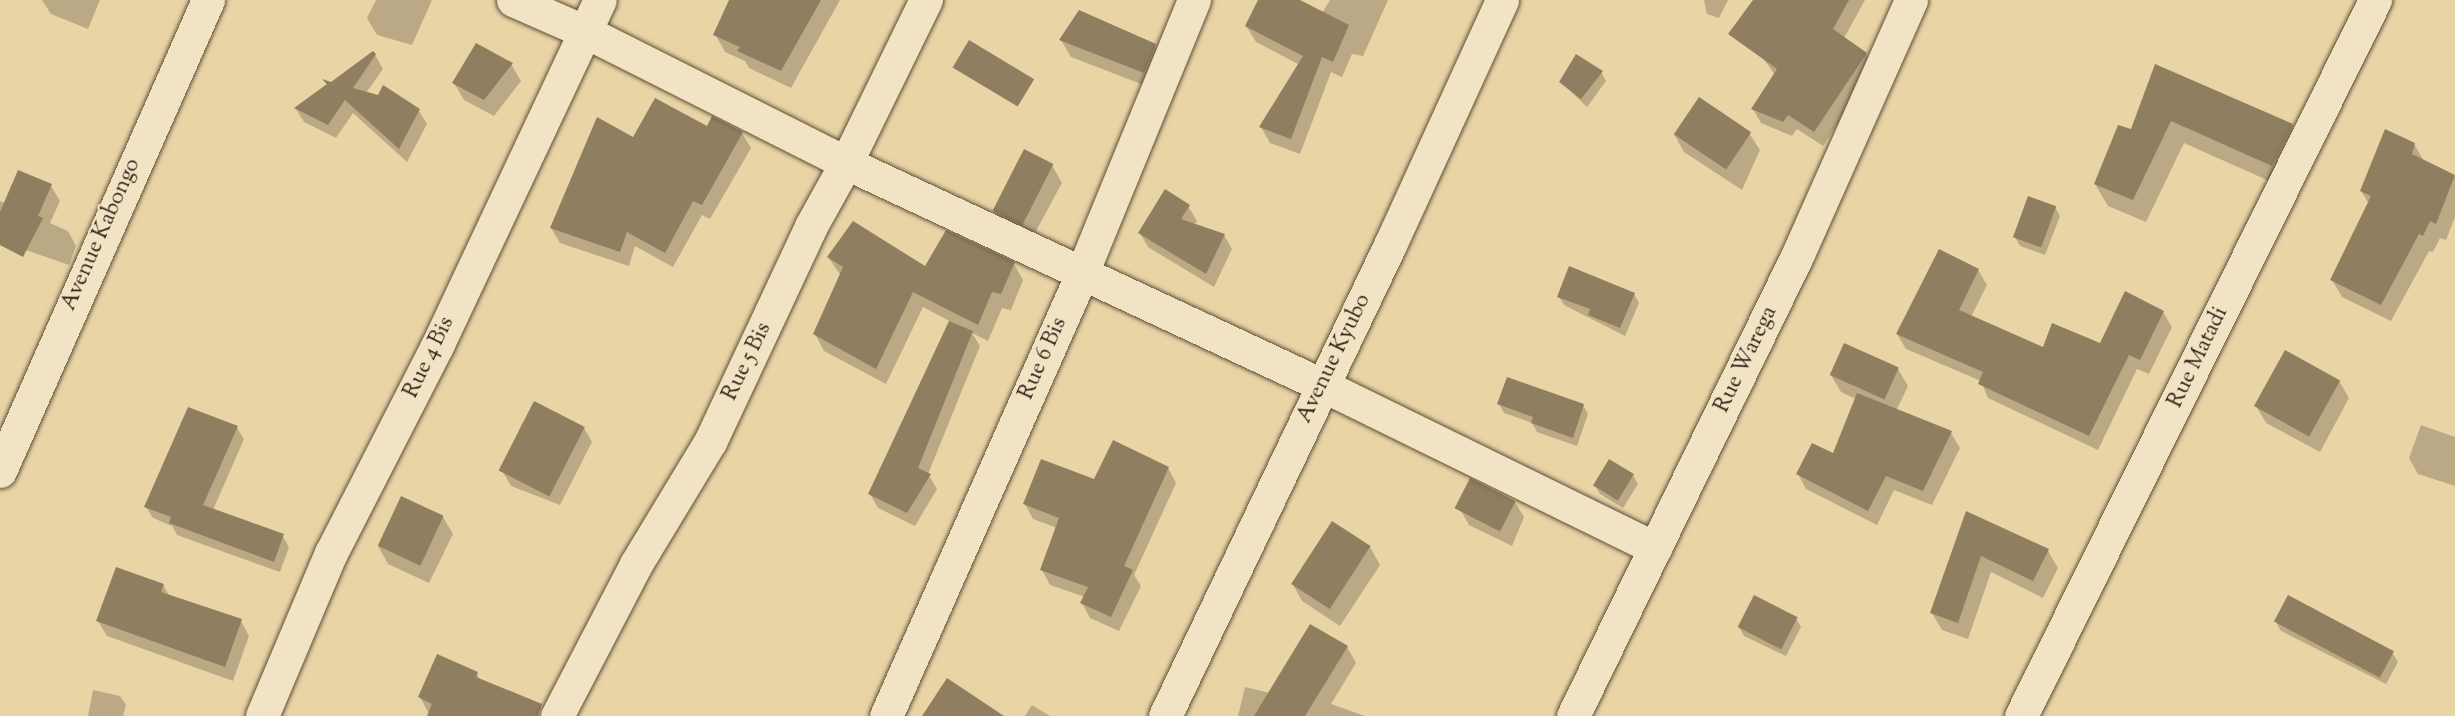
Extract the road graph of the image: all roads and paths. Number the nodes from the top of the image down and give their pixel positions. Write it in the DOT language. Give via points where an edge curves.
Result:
graph roads {
  1 [pos="208,0"];
  2 [pos="513,0"];
  3 [pos="600,0"];
  4 [pos="926,0"];
  5 [pos="1194,0"];
  6 [pos="1502,0"];
  7 [pos="1911,0"];
  8 [pos="2374,0"];
  9 [pos="586,32"];
  10 [pos="846,163"];
  11 [pos="1082,273"];
  12 [pos="1322,385"];
  13 [pos="0,471"];
  14 [pos="1655,548"];
  15 [pos="262,716"];
  16 [pos="557,716"];
  17 [pos="886,716"];
  18 [pos="1165,716"];
  19 [pos="1573,716"];
  20 [pos="2021,716"];
  1 -- 13 [label="street, Avenue Kabongo"];
  2 -- 9 [label="street"];
  3 -- 9 [label="street, Rue 4 Bis"];
  4 -- 10 [label="street, Rue 5 Bis"];
  5 -- 11 [label="street, Rue 6 Bis"];
  6 -- 12 [label="street, Avenue Kyubo"];
  7 -- 14 [label="street, Rue Warega" via="1798,254"];
  8 -- 20 [label="street, Rue Matadi"];
  9 -- 10 [label="street"];
  9 -- 15 [label="street, Rue 4 Bis" via="437,346 331,553"];
  10 -- 11 [label="street"];
  10 -- 16 [label="street, Rue 5 Bis" via="811,226 710,442 636,564"];
  11 -- 12 [label="street"];
  11 -- 17 [label="street, Rue 6 Bis"];
  12 -- 14 [label="street"];
  12 -- 18 [label="street, Avenue Kyubo"];
  14 -- 19 [label="street, Rue Warega"];
}
